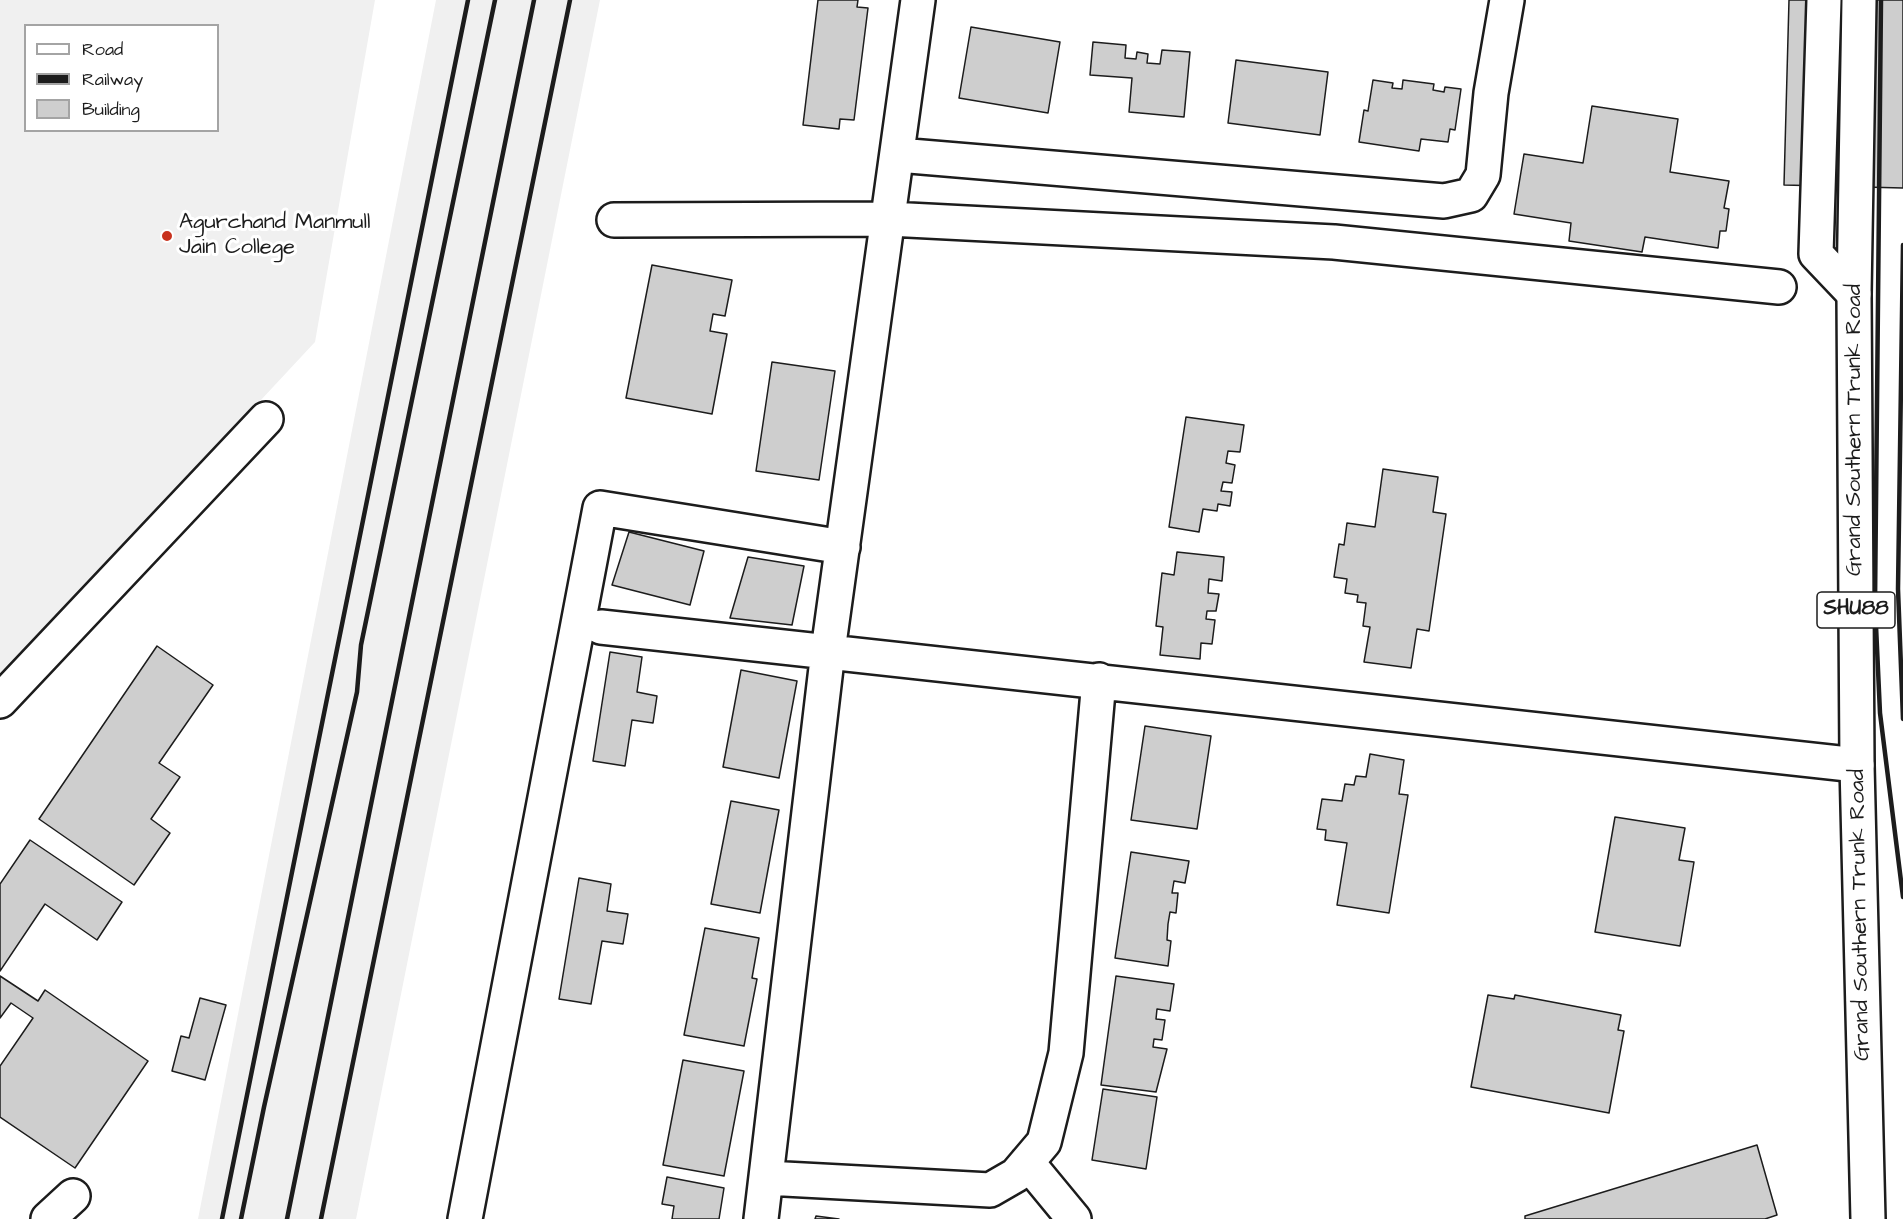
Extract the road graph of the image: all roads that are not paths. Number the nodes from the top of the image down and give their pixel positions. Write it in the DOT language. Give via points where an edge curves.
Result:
graph roads {
  1 [pos="918,0"];
  2 [pos="1507,0"];
  3 [pos="1824,0"];
  4 [pos="1859,0"];
  5 [pos="898,155"];
  6 [pos="614,219"];
  7 [pos="889,219"];
  8 [pos="1779,287"];
  9 [pos="1854,294"];
  10 [pos="266,419"];
  11 [pos="843,547"];
  12 [pos="601,627"];
  13 [pos="828,651"];
  14 [pos="1099,680"];
  15 [pos="0,701"];
  16 [pos="1857,765"];
  17 [pos="1027,1162"];
  18 [pos="766,1178"];
  19 [pos="73,1196"];
  20 [pos="48,1219"];
  21 [pos="465,1219"];
  22 [pos="761,1219"];
  23 [pos="1074,1219"];
  24 [pos="1868,1219"];
  1 -- 5 [label="main road"];
  2 -- 5 [label="main road" via="1491,93 1483,176 1471,195 1444,201"];
  3 -- 9 [label="main road" via="1816,254"];
  4 -- 9 [label="main road, Grand Southern Trunk Road / SHU88"];
  5 -- 7 [label="main road"];
  6 -- 7 [label="main road"];
  7 -- 8 [label="main road" via="1334,242"];
  7 -- 11 [label="main road"];
  9 -- 16 [label="main road, Grand Southern Trunk Road / SHU88"];
  10 -- 15 [label="main road"];
  11 -- 13 [label="main road"];
  11 -- 21 [label="main road" via="600,507"];
  12 -- 13 [label="main road"];
  13 -- 14 [label="main road"];
  13 -- 18 [label="main road"];
  14 -- 16 [label="main road"];
  14 -- 17 [label="main road" via="1066,1053 1044,1142"];
  16 -- 24 [label="main road, Grand Southern Trunk Road / SHU88"];
  17 -- 18 [label="main road" via="1016,1175 990,1190"];
  17 -- 23 [label="main road"];
  18 -- 22 [label="main road"];
  19 -- 20 [label="main road"];
}
